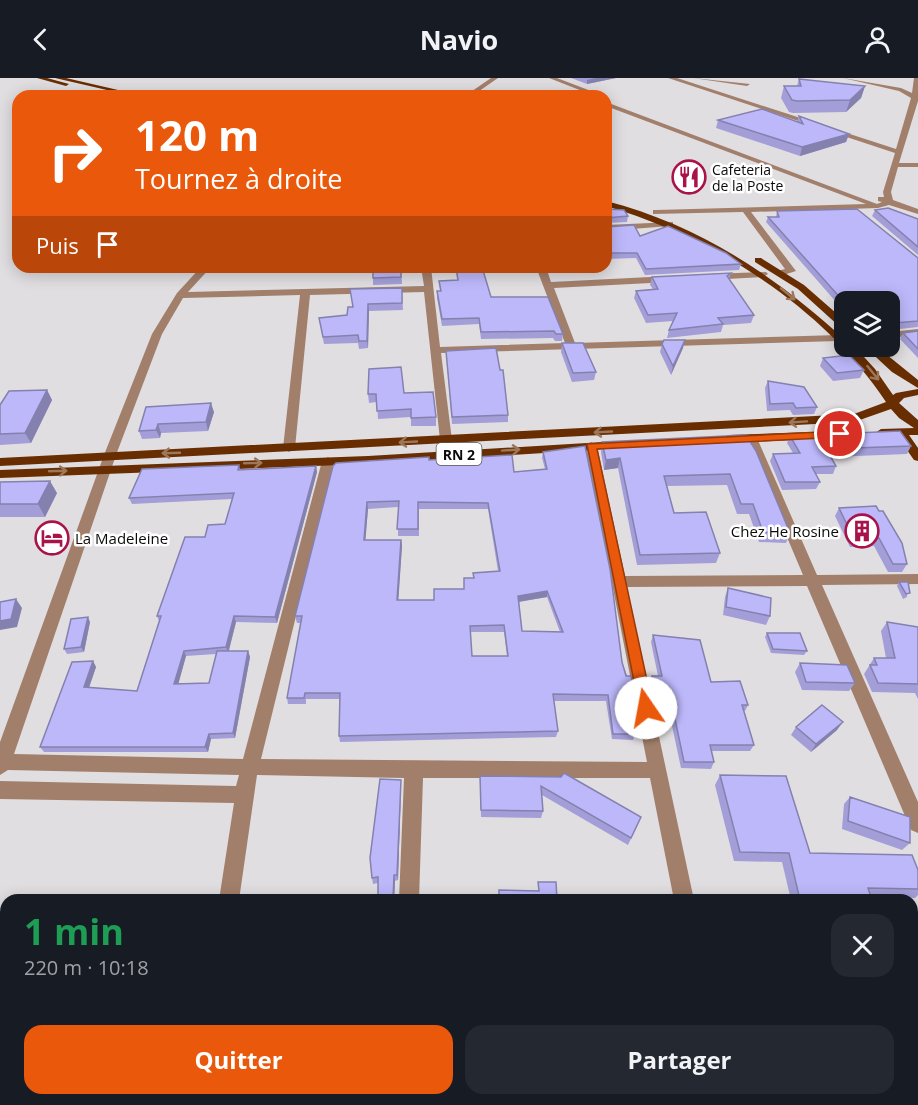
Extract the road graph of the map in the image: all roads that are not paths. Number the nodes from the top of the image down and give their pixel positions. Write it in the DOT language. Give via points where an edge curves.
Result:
graph roads {
  1 [pos="40,78"];
  2 [pos="58,78"];
  3 [pos="495,78"];
  4 [pos="671,78"];
  5 [pos="696,78"];
  6 [pos="752,78"];
  7 [pos="846,78"];
  8 [pos="917,78"];
  9 [pos="550,80"];
  10 [pos="747,84"];
  11 [pos="94,90"];
  12 [pos="113,90"];
  13 [pos="477,90"];
  14 [pos="572,90"];
  15 [pos="582,90"];
  16 [pos="612,100"];
  17 [pos="735,100"];
  18 [pos="917,100"];
  19 [pos="612,106"];
  20 [pos="898,152"];
  21 [pos="894,165"];
  22 [pos="918,165"];
  23 [pos="886,192"];
  24 [pos="869,194"];
  25 [pos="612,200"];
  26 [pos="889,202"];
  27 [pos="612,205"];
  28 [pos="859,206"];
  29 [pos="878,206"];
  30 [pos="745,209"];
  31 [pos="657,212"];
  32 [pos="918,212"];
  33 [pos="918,221"];
  34 [pos="670,224"];
  35 [pos="612,228"];
  36 [pos="200,273"];
  37 [pos="427,273"];
  38 [pos="543,273"];
  39 [pos="780,273"];
  40 [pos="763,274"];
  41 [pos="704,277"];
  42 [pos="680,278"];
  43 [pos="548,285"];
  44 [pos="428,289"];
  45 [pos="305,292"];
  46 [pos="180,295"];
  47 [pos="834,316"];
  48 [pos="918,333"];
  49 [pos="900,334"];
  50 [pos="834,335"];
  51 [pos="834,343"];
  52 [pos="572,345"];
  53 [pos="434,350"];
  54 [pos="858,357"];
  55 [pos="881,357"];
  56 [pos="918,385"];
  57 [pos="918,392"];
  58 [pos="895,402"];
  59 [pos="918,424"];
  60 [pos="918,431"];
  61 [pos="901,432"];
  62 [pos="873,433"];
  63 [pos="818,435"];
  64 [pos="751,438"];
  65 [pos="446,440"];
  66 [pos="718,440"];
  67 [pos="638,444"];
  68 [pos="591,446"];
  69 [pos="290,448"];
  70 [pos="918,457"];
  71 [pos="107,461"];
  72 [pos="328,461"];
  73 [pos="0,462"];
  74 [pos="0,474"];
  75 [pos="918,579"];
  76 [pos="811,581"];
  77 [pos="619,582"];
  78 [pos="1,764"];
  79 [pos="248,767"];
  80 [pos="414,770"];
  81 [pos="659,770"];
  82 [pos="0,790"];
  83 [pos="918,824"];
  84 [pos="230,894"];
  85 [pos="409,894"];
  86 [pos="683,894"];
  1 -- 11 [label="main road"];
  2 -- 12 [label="main road"];
  3 -- 13 [label="street"];
  4 -- 17 [label="street"];
  5 -- 10 [label="street"];
  6 -- 10 [label="street"];
  7 -- 18 [label="street" via="901,90"];
  8 -- 18 [label="street"];
  9 -- 14 [label="street"];
  9 -- 15 [label="street"];
  10 -- 17 [label="street"];
  16 -- 24 [label="street"];
  17 -- 20 [label="street"];
  18 -- 20 [label="street"];
  19 -- 28 [label="street"];
  20 -- 21 [label="street"];
  21 -- 22 [label="street"];
  21 -- 23 [label="street"];
  23 -- 24 [label="street"];
  23 -- 26 [label="street"];
  24 -- 26 [label="street"];
  24 -- 28 [label="street"];
  25 -- 31 [label="main road"];
  26 -- 29 [label="street"];
  26 -- 32 [label="street"];
  27 -- 34 [label="main road"];
  28 -- 29 [label="street"];
  28 -- 30 [label="street"];
  29 -- 33 [label="street"];
  30 -- 31 [label="street"];
  30 -- 39 [label="street" via="791,271"];
  31 -- 39 [label="main road" via="723,240"];
  34 -- 35 [label="street"];
  34 -- 40 [label="main road"];
  36 -- 46 [label="street"];
  37 -- 44 [label="street"];
  38 -- 43 [label="street"];
  39 -- 47 [label="main road"];
  40 -- 41 [label="street"];
  40 -- 50 [label="main road, one-way"];
  42 -- 43 [label="street"];
  43 -- 52 [label="street"];
  44 -- 45 [label="street"];
  44 -- 53 [label="street"];
  45 -- 46 [label="street"];
  45 -- 69 [label="street"];
  46 -- 71 [label="street" via="157,334"];
  48 -- 49 [label="street"];
  51 -- 52 [label="street"];
  52 -- 53 [label="street"];
  53 -- 65 [label="street"];
  54 -- 58 [label="main road, one-way"];
  55 -- 56 [label="main road"];
  57 -- 58 [label="main road" via="900,395"];
  58 -- 59 [label="main road" via="898,412"];
  58 -- 65 [label="main road, RN 2, one-way" via="854,418"];
  60 -- 61 [label="main road"];
  61 -- 62 [label="main road"];
  61 -- 70 [label="main road"];
  63 -- 64 [label="main road"];
  64 -- 66 [label="main road"];
  64 -- 76 [label="street"];
  65 -- 69 [label="main road, RN 2, one-way"];
  67 -- 68 [label="main road, RN 2"];
  72 -- 68 [label="main road, RN 2, one-way"];
  68 -- 77 [label="street"];
  69 -- 71 [label="main road, RN 2, one-way"];
  71 -- 72 [label="main road, RN 2, one-way"];
  71 -- 73 [label="main road, RN 2"];
  74 -- 71 [label="main road, RN 2, one-way"];
  71 -- 78 [label="street"];
  72 -- 79 [label="street"];
  75 -- 76 [label="street"];
  76 -- 77 [label="street"];
  76 -- 83 [label="street"];
  77 -- 81 [label="street"];
  78 -- 79 [label="street"];
  79 -- 80 [label="street"];
  79 -- 82 [label="street" via="243,795"];
  79 -- 84 [label="street"];
  80 -- 81 [label="street"];
  80 -- 85 [label="street"];
  81 -- 86 [label="street"];
}
